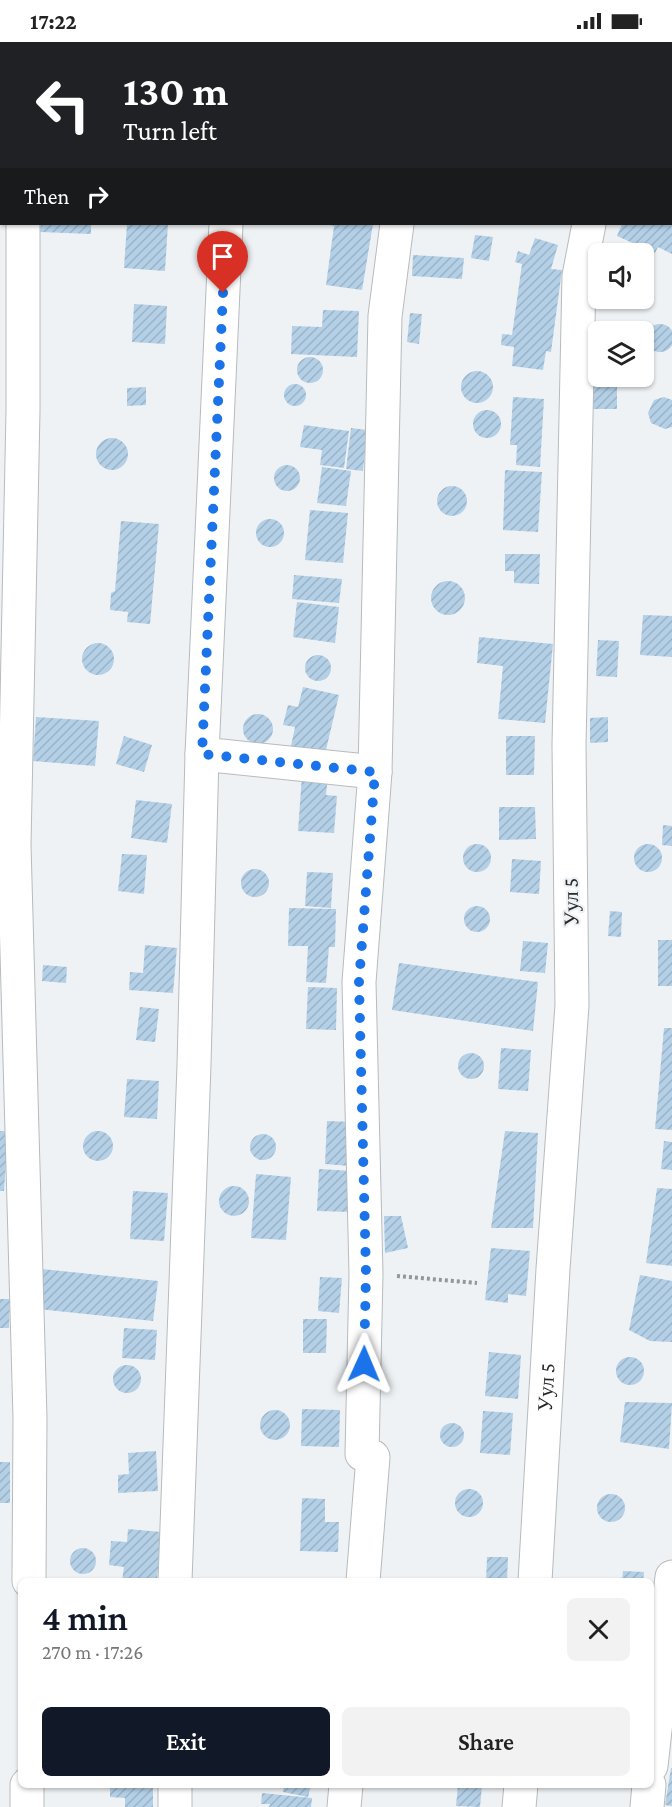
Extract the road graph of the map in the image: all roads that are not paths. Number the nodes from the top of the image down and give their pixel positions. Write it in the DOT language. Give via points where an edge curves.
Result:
graph roads {
  1 [pos="23,225"];
  2 [pos="226,225"];
  3 [pos="397,225"];
  4 [pos="589,225"];
  5 [pos="202,754"];
  6 [pos="375,772"];
  7 [pos="672,1577"];
  8 [pos="29,1578"];
  9 [pos="175,1578"];
  10 [pos="363,1578"];
  11 [pos="536,1578"];
  12 [pos="654,1739"];
  13 [pos="27,1788"];
  14 [pos="175,1788"];
  15 [pos="346,1788"];
  16 [pos="521,1788"];
  17 [pos="649,1788"];
  18 [pos="27,1807"];
  19 [pos="175,1807"];
  20 [pos="344,1807"];
  21 [pos="519,1807"];
  22 [pos="647,1807"];
  1 -- 8 [label="street" via="14,845 30,1418"];
  2 -- 5 [label="street"];
  3 -- 6 [label="street" via="385,316"];
  4 -- 11 [label="street, Уул 5" via="579,276 570,675 572,1005"];
  5 -- 6 [label="street"];
  5 -- 9 [label="street"];
  6 -- 10 [label="street" via="359,982 366,1274 362,1454 373,1457"];
  7 -- 12 [label="street"];
  13 -- 18 [label="street"];
  14 -- 19 [label="street"];
  15 -- 20 [label="street"];
  16 -- 21 [label="street"];
  17 -- 22 [label="street"];
}
